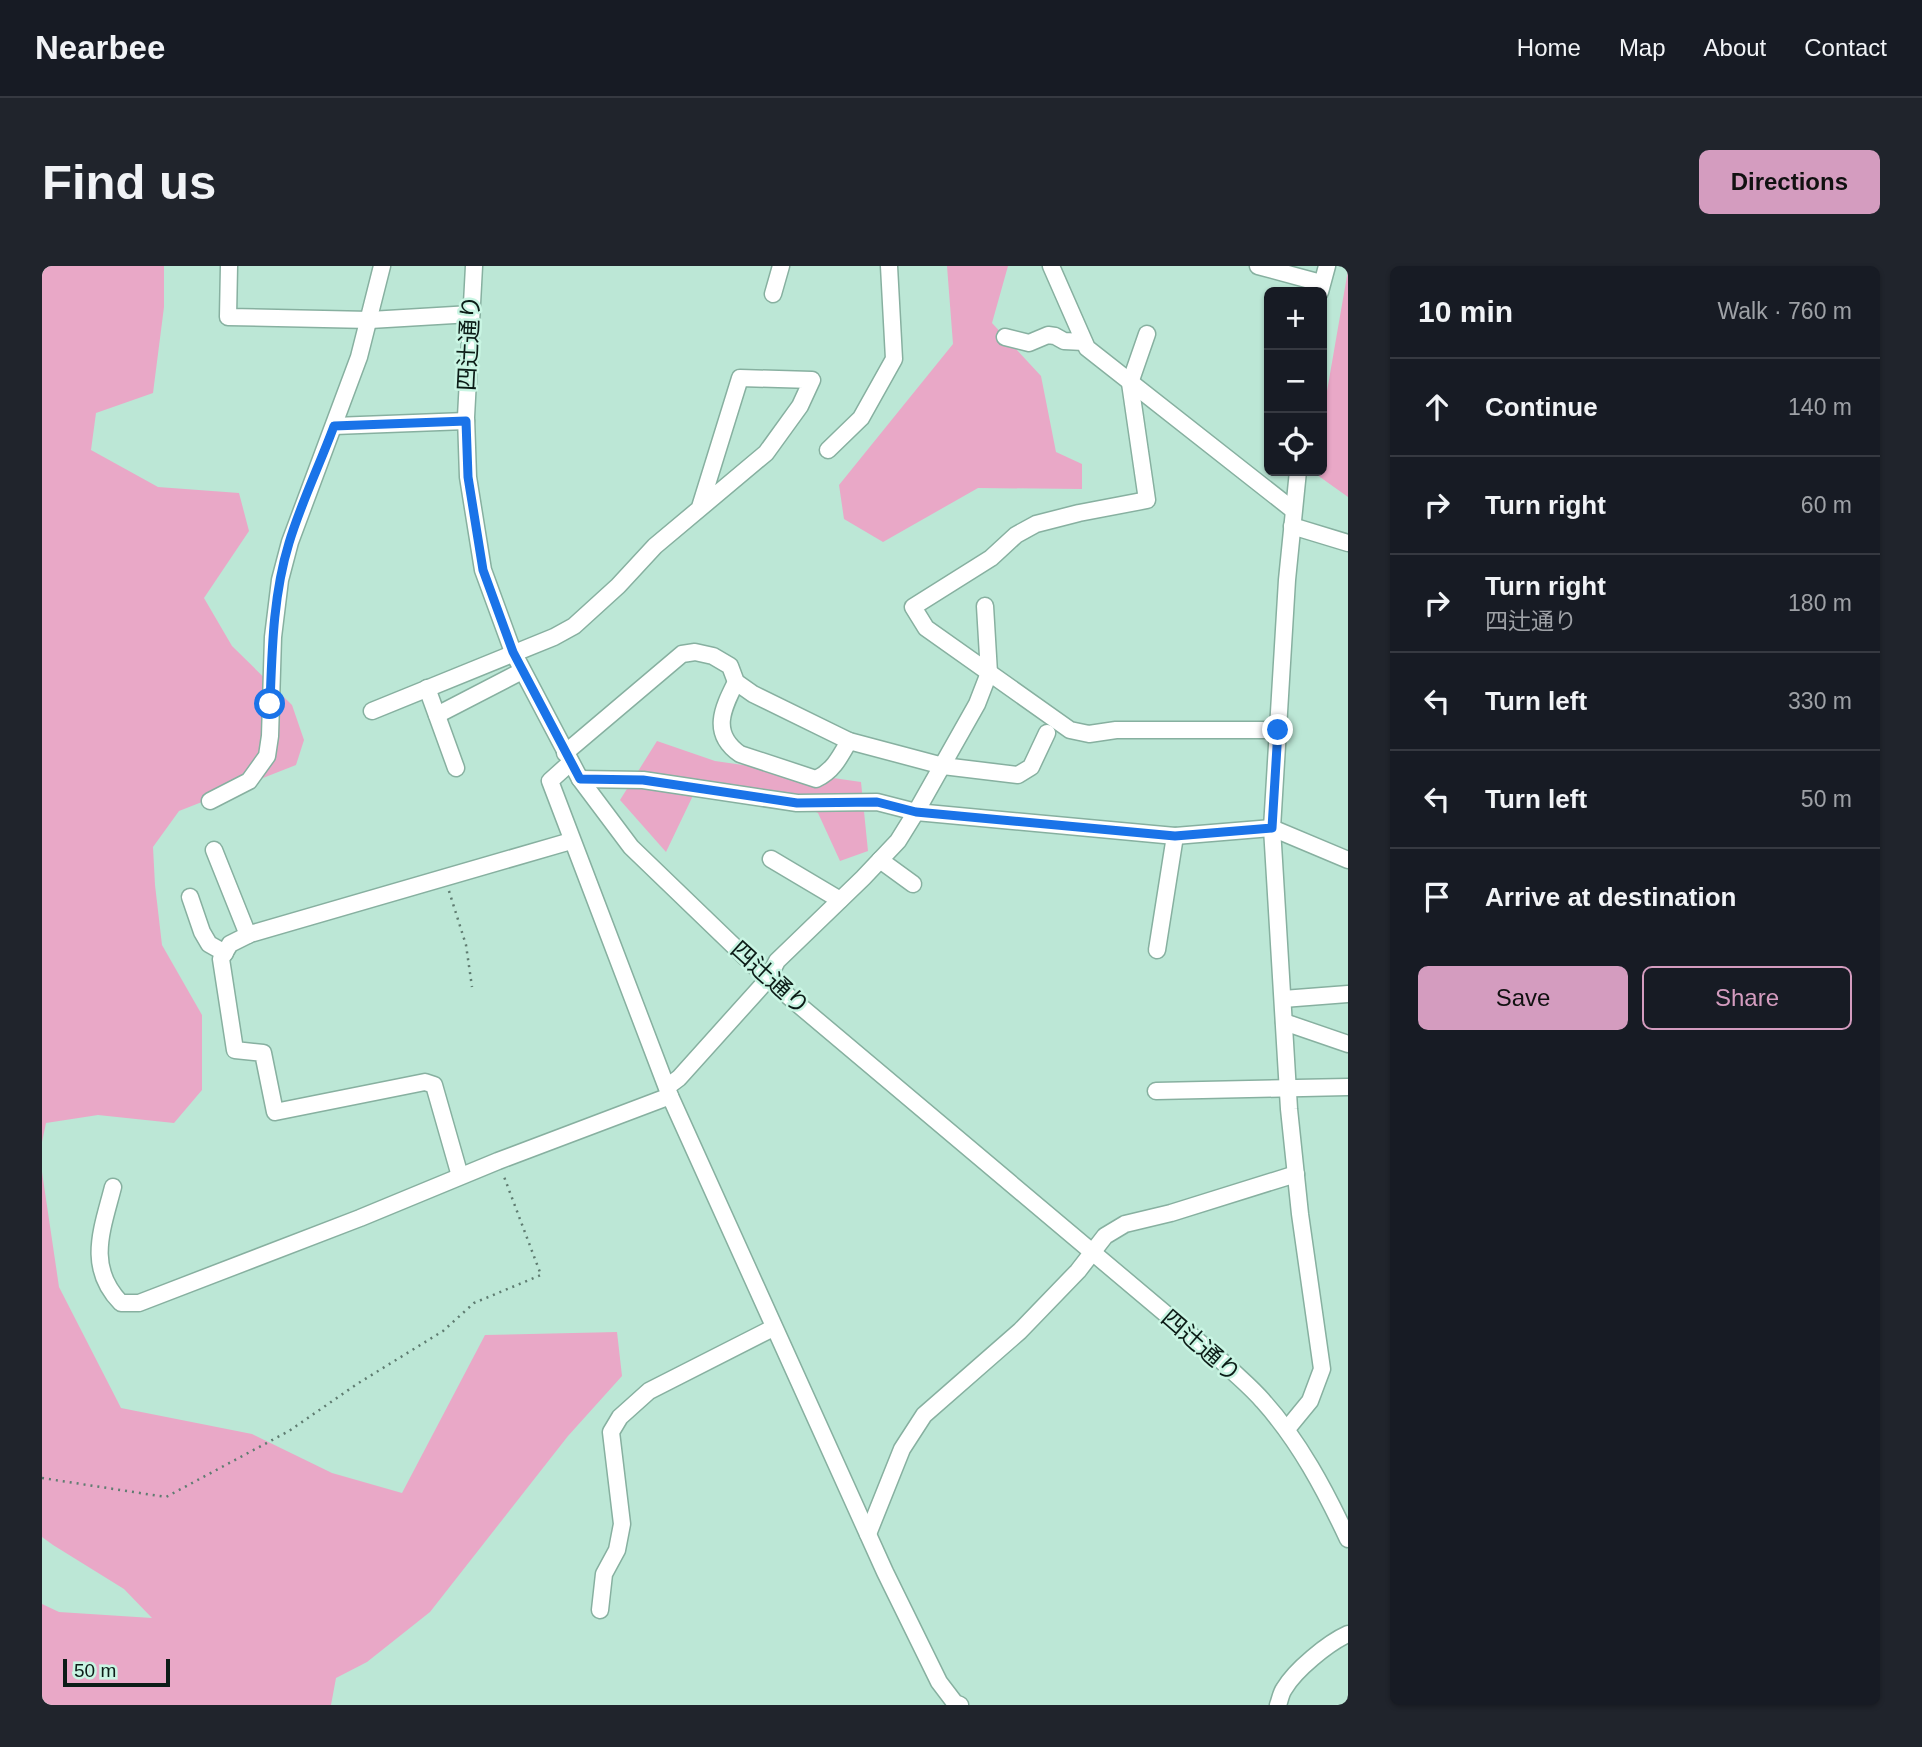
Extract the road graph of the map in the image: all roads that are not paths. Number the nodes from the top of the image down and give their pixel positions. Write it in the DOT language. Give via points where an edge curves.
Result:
graph roads {
  1 [pos="229,266"];
  2 [pos="382,266"];
  3 [pos="474,266"];
  4 [pos="780,266"];
  5 [pos="889,266"];
  6 [pos="1051,266"];
  7 [pos="1258,266"];
  8 [pos="1327,266"];
  9 [pos="1318,287"];
  10 [pos="1321,287"];
  11 [pos="773,294"];
  12 [pos="471,314"];
  13 [pos="369,320"];
  14 [pos="1147,334"];
  15 [pos="1005,337"];
  16 [pos="1084,342"];
  17 [pos="1130,383"];
  18 [pos="466,421"];
  19 [pos="334,426"];
  20 [pos="828,450"];
  21 [pos="1297,476"];
  22 [pos="700,507"];
  23 [pos="1292,518"];
  24 [pos="1348,543"];
  25 [pos="985,606"];
  26 [pos="513,652"];
  27 [pos="522,671"];
  28 [pos="989,673"];
  29 [pos="736,681"];
  30 [pos="427,688"];
  31 [pos="372,711"];
  32 [pos="437,715"];
  33 [pos="1278,730"];
  34 [pos="1047,733"];
  35 [pos="849,741"];
  36 [pos="567,758"];
  37 [pos="943,766"];
  38 [pos="456,768"];
  39 [pos="580,779"];
  40 [pos="210,801"];
  41 [pos="916,812"];
  42 [pos="1272,828"];
  43 [pos="1175,836"];
  44 [pos="571,841"];
  45 [pos="214,850"];
  46 [pos="771,859"];
  47 [pos="880,860"];
  48 [pos="1348,860"];
  49 [pos="913,884"];
  50 [pos="190,897"];
  51 [pos="840,900"];
  52 [pos="248,935"];
  53 [pos="1157,950"];
  54 [pos="225,953"];
  55 [pos="768,979"];
  56 [pos="1348,994"];
  57 [pos="1283,999"];
  58 [pos="1284,1022"];
  59 [pos="1348,1044"];
  60 [pos="1348,1087"];
  61 [pos="1288,1088"];
  62 [pos="668,1091"];
  63 [pos="1156,1091"];
  64 [pos="1296,1174"];
  65 [pos="460,1176"];
  66 [pos="113,1187"];
  67 [pos="1093,1253"];
  68 [pos="773,1328"];
  69 [pos="1287,1429"];
  70 [pos="868,1534"];
  71 [pos="1348,1539"];
  72 [pos="600,1610"];
  73 [pos="1348,1634"];
  74 [pos="960,1705"];
  75 [pos="1278,1705"];
  1 -- 13 [label="street" via="228,317"];
  2 -- 13 [label="street"];
  3 -- 12 [label="street, 四辻通り"];
  4 -- 11 [label="street"];
  5 -- 20 [label="street" via="894,359 861,418"];
  6 -- 16 [label="street"];
  7 -- 9 [label="street"];
  8 -- 10 [label="street"];
  12 -- 13 [label="street"];
  12 -- 18 [label="street, 四辻通り"];
  13 -- 19 [label="street"];
  14 -- 17 [label="street"];
  15 -- 16 [label="street" via="1029,343 1048,335"];
  16 -- 17 [label="street"];
  17 -- 23 [label="street"];
  17 -- 28 [label="street" via="1147,500 1036,524 914,607 926,628"];
  18 -- 19 [label="street"];
  18 -- 26 [label="street, 四辻通り" via="468,477 483,570"];
  19 -- 40 [label="street" via="290,542 281,580 272,636 267,756 249,781"];
  21 -- 23 [label="street"];
  22 -- 22 [label="street" via="740,378 812,380 800,406 766,453"];
  22 -- 26 [label="street" via="574,626"];
  23 -- 24 [label="street"];
  23 -- 33 [label="street"];
  25 -- 28 [label="street"];
  26 -- 27 [label="street, 四辻通り"];
  26 -- 30 [label="street"];
  27 -- 32 [label="street"];
  27 -- 36 [label="street, 四辻通り"];
  28 -- 33 [label="street" via="1070,730 1089,734"];
  28 -- 37 [label="street"];
  29 -- 35 [label="street" via="753,694"];
  29 -- 35 [label="street" via="722,710 723,732 730,747 740,754 816,779 827,774"];
  29 -- 36 [label="street" via="730,666 713,656 682,654"];
  30 -- 31 [label="street"];
  30 -- 32 [label="street"];
  32 -- 38 [label="street"];
  33 -- 42 [label="street"];
  34 -- 37 [label="street" via="1031,767 1018,775"];
  35 -- 37 [label="street"];
  36 -- 39 [label="street, 四辻通り"];
  36 -- 44 [label="street" via="550,781"];
  37 -- 41 [label="street"];
  39 -- 41 [label="street" via="643,780 797,803 877,802"];
  39 -- 55 [label="street, 四辻通り" via="631,847"];
  41 -- 43 [label="street"];
  41 -- 47 [label="street"];
  42 -- 43 [label="street"];
  42 -- 48 [label="street"];
  42 -- 57 [label="street"];
  43 -- 53 [label="street"];
  44 -- 52 [label="street"];
  44 -- 62 [label="street"];
  45 -- 52 [label="street"];
  46 -- 51 [label="street"];
  47 -- 49 [label="street"];
  47 -- 51 [label="street"];
  50 -- 54 [label="street" via="209,944"];
  51 -- 55 [label="street" via="777,961"];
  52 -- 54 [label="street" via="230,944"];
  54 -- 65 [label="street" via="221,959 235,1050 263,1053 275,1112 434,1085"];
  55 -- 62 [label="street"];
  55 -- 67 [label="street, 四辻通り"];
  56 -- 57 [label="street"];
  57 -- 58 [label="street"];
  58 -- 59 [label="street"];
  58 -- 61 [label="street"];
  60 -- 61 [label="street"];
  61 -- 63 [label="street"];
  61 -- 64 [label="street"];
  62 -- 65 [label="street"];
  62 -- 68 [label="street"];
  64 -- 67 [label="street" via="1125,1224 1105,1236"];
  64 -- 69 [label="street" via="1322,1369 1310,1401"];
  65 -- 66 [label="street" via="139,1303 121,1303 100,1268 99,1241"];
  67 -- 69 [label="street, 四辻通り" via="1224,1363"];
  67 -- 70 [label="street" via="1020,1331 925,1415 902,1449"];
  68 -- 70 [label="street"];
  68 -- 72 [label="street" via="649,1391 620,1417 611,1432 622,1524 617,1549 604,1574"];
  69 -- 71 [label="street, 四辻通り"];
  70 -- 74 [label="street" via="939,1682"];
  73 -- 75 [label="street" via="1299,1671 1283,1690"];
}
